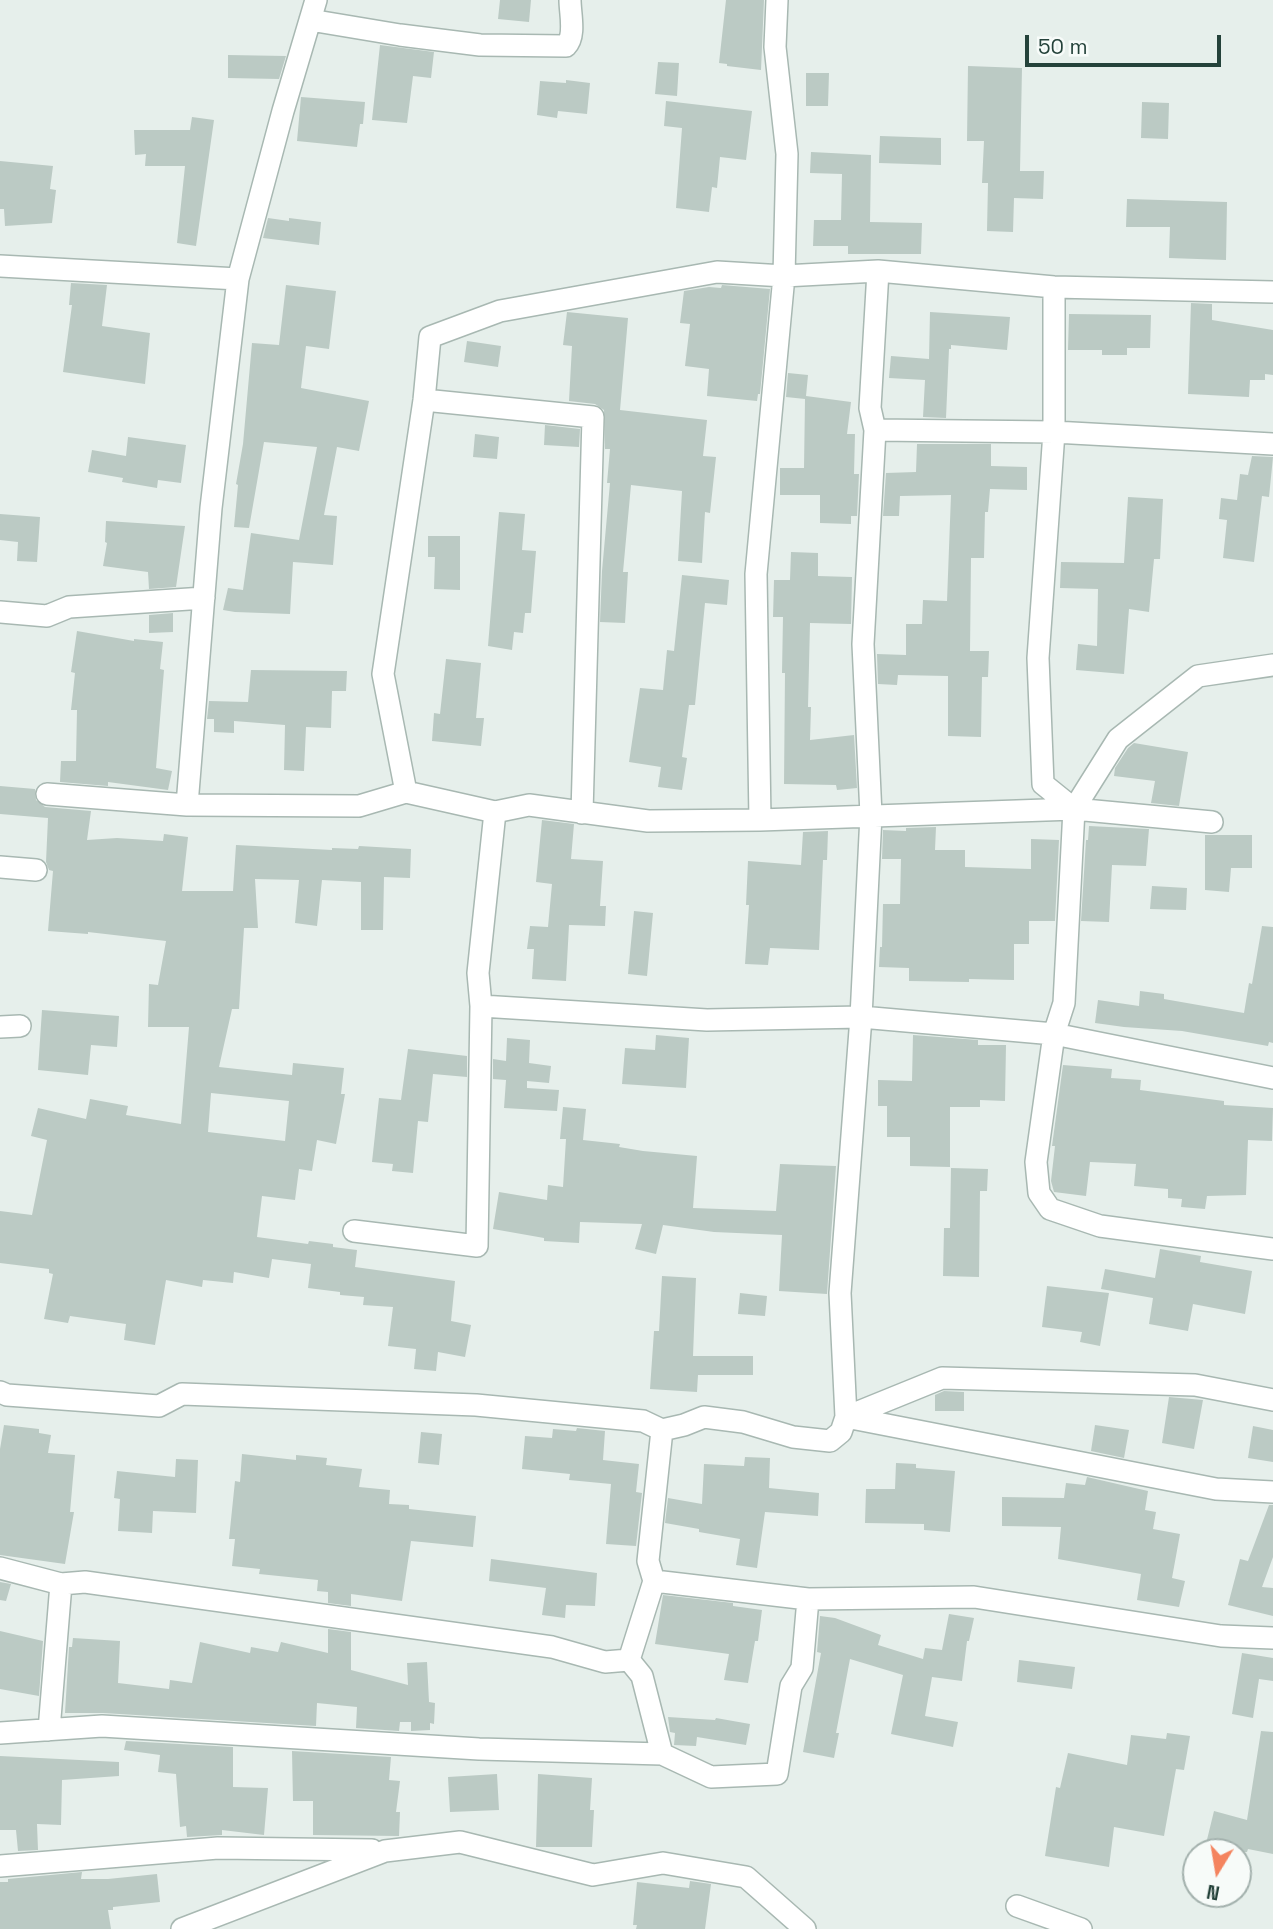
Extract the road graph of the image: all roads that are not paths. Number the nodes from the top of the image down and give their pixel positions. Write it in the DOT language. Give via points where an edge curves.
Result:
graph roads {
  1 [pos="570,0"];
  2 [pos="777,0"];
  3 [pos="313,10"];
  4 [pos="0,266"];
  5 [pos="878,271"];
  6 [pos="784,276"];
  7 [pos="238,279"];
  8 [pos="1054,287"];
  9 [pos="1273,292"];
  10 [pos="424,400"];
  11 [pos="875,430"];
  12 [pos="1054,432"];
  13 [pos="1273,444"];
  14 [pos="204,598"];
  15 [pos="0,612"];
  16 [pos="1273,665"];
  17 [pos="406,792"];
  18 [pos="47,794"];
  19 [pos="187,805"];
  20 [pos="1074,809"];
  21 [pos="495,812"];
  22 [pos="582,813"];
  23 [pos="871,815"];
  24 [pos="760,820"];
  25 [pos="1212,821"];
  26 [pos="0,866"];
  27 [pos="36,870"];
  28 [pos="481,1006"];
  29 [pos="861,1017"];
  30 [pos="1054,1034"];
  31 [pos="1273,1078"];
  32 [pos="354,1231"];
  33 [pos="1273,1249"];
  34 [pos="0,1392"];
  35 [pos="1273,1400"];
  36 [pos="846,1417"];
  37 [pos="662,1430"];
  38 [pos="1273,1492"];
  39 [pos="0,1568"];
  40 [pos="654,1581"];
  41 [pos="61,1584"];
  42 [pos="808,1599"];
  43 [pos="1273,1638"];
  44 [pos="629,1660"];
  45 [pos="49,1730"];
  46 [pos="0,1733"];
  47 [pos="662,1754"];
  48 [pos="385,1850"];
  49 [pos="0,1866"];
  50 [pos="1017,1906"];
  51 [pos="182,1929"];
  52 [pos="805,1929"];
  53 [pos="1081,1929"];
  1 -- 3 [label="street" via="571,36 566,46 480,45 400,35"];
  2 -- 6 [label="street" via="775,47 787,153"];
  3 -- 7 [label="street"];
  4 -- 7 [label="street"];
  5 -- 6 [label="street"];
  5 -- 8 [label="street"];
  5 -- 11 [label="street" via="870,408"];
  6 -- 10 [label="street" via="717,272 500,311 430,337"];
  6 -- 24 [label="street" via="756,573"];
  7 -- 14 [label="street"];
  8 -- 9 [label="street"];
  8 -- 12 [label="street"];
  10 -- 17 [label="street" via="383,674"];
  10 -- 22 [label="street" via="593,417"];
  11 -- 12 [label="street"];
  11 -- 23 [label="street" via="863,644"];
  12 -- 13 [label="street"];
  12 -- 20 [label="street" via="1038,658 1044,784"];
  14 -- 15 [label="street" via="69,607 47,616"];
  14 -- 19 [label="street"];
  16 -- 20 [label="street" via="1198,676 1118,739"];
  17 -- 19 [label="street" via="359,806"];
  17 -- 21 [label="street"];
  18 -- 19 [label="street"];
  20 -- 23 [label="street"];
  20 -- 25 [label="street"];
  20 -- 30 [label="street" via="1064,1003"];
  21 -- 22 [label="street" via="529,805"];
  21 -- 28 [label="street" via="478,973"];
  22 -- 24 [label="street" via="648,821"];
  23 -- 24 [label="street"];
  23 -- 29 [label="street"];
  26 -- 27 [label="street"];
  28 -- 29 [label="street" via="707,1020"];
  28 -- 32 [label="street" via="477,1245"];
  29 -- 30 [label="street"];
  29 -- 36 [label="street" via="840,1293"];
  30 -- 31 [label="street"];
  30 -- 33 [label="street" via="1036,1162 1039,1193 1050,1209 1100,1226"];
  34 -- 37 [label="street" via="159,1406 182,1394 476,1405 643,1421"];
  35 -- 36 [label="street" via="1195,1385 942,1378"];
  36 -- 37 [label="street" via="841,1432 830,1441 704,1417"];
  36 -- 38 [label="street" via="1216,1489"];
  37 -- 40 [label="street" via="648,1561"];
  39 -- 41 [label="street"];
  40 -- 42 [label="street"];
  40 -- 44 [label="street"];
  41 -- 44 [label="street" via="85,1582 552,1647 605,1662"];
  41 -- 45 [label="street"];
  42 -- 43 [label="street" via="974,1597 1221,1636"];
  42 -- 47 [label="street" via="802,1668 791,1686 777,1774 711,1777"];
  44 -- 47 [label="street" via="642,1676"];
  45 -- 46 [label="street"];
  45 -- 47 [label="street" via="102,1726 479,1749"];
  48 -- 49 [label="street" via="218,1848"];
  48 -- 51 [label="street"];
  48 -- 52 [label="street" via="460,1842 593,1875 663,1863 746,1877"];
  50 -- 53 [label="street"];
}
